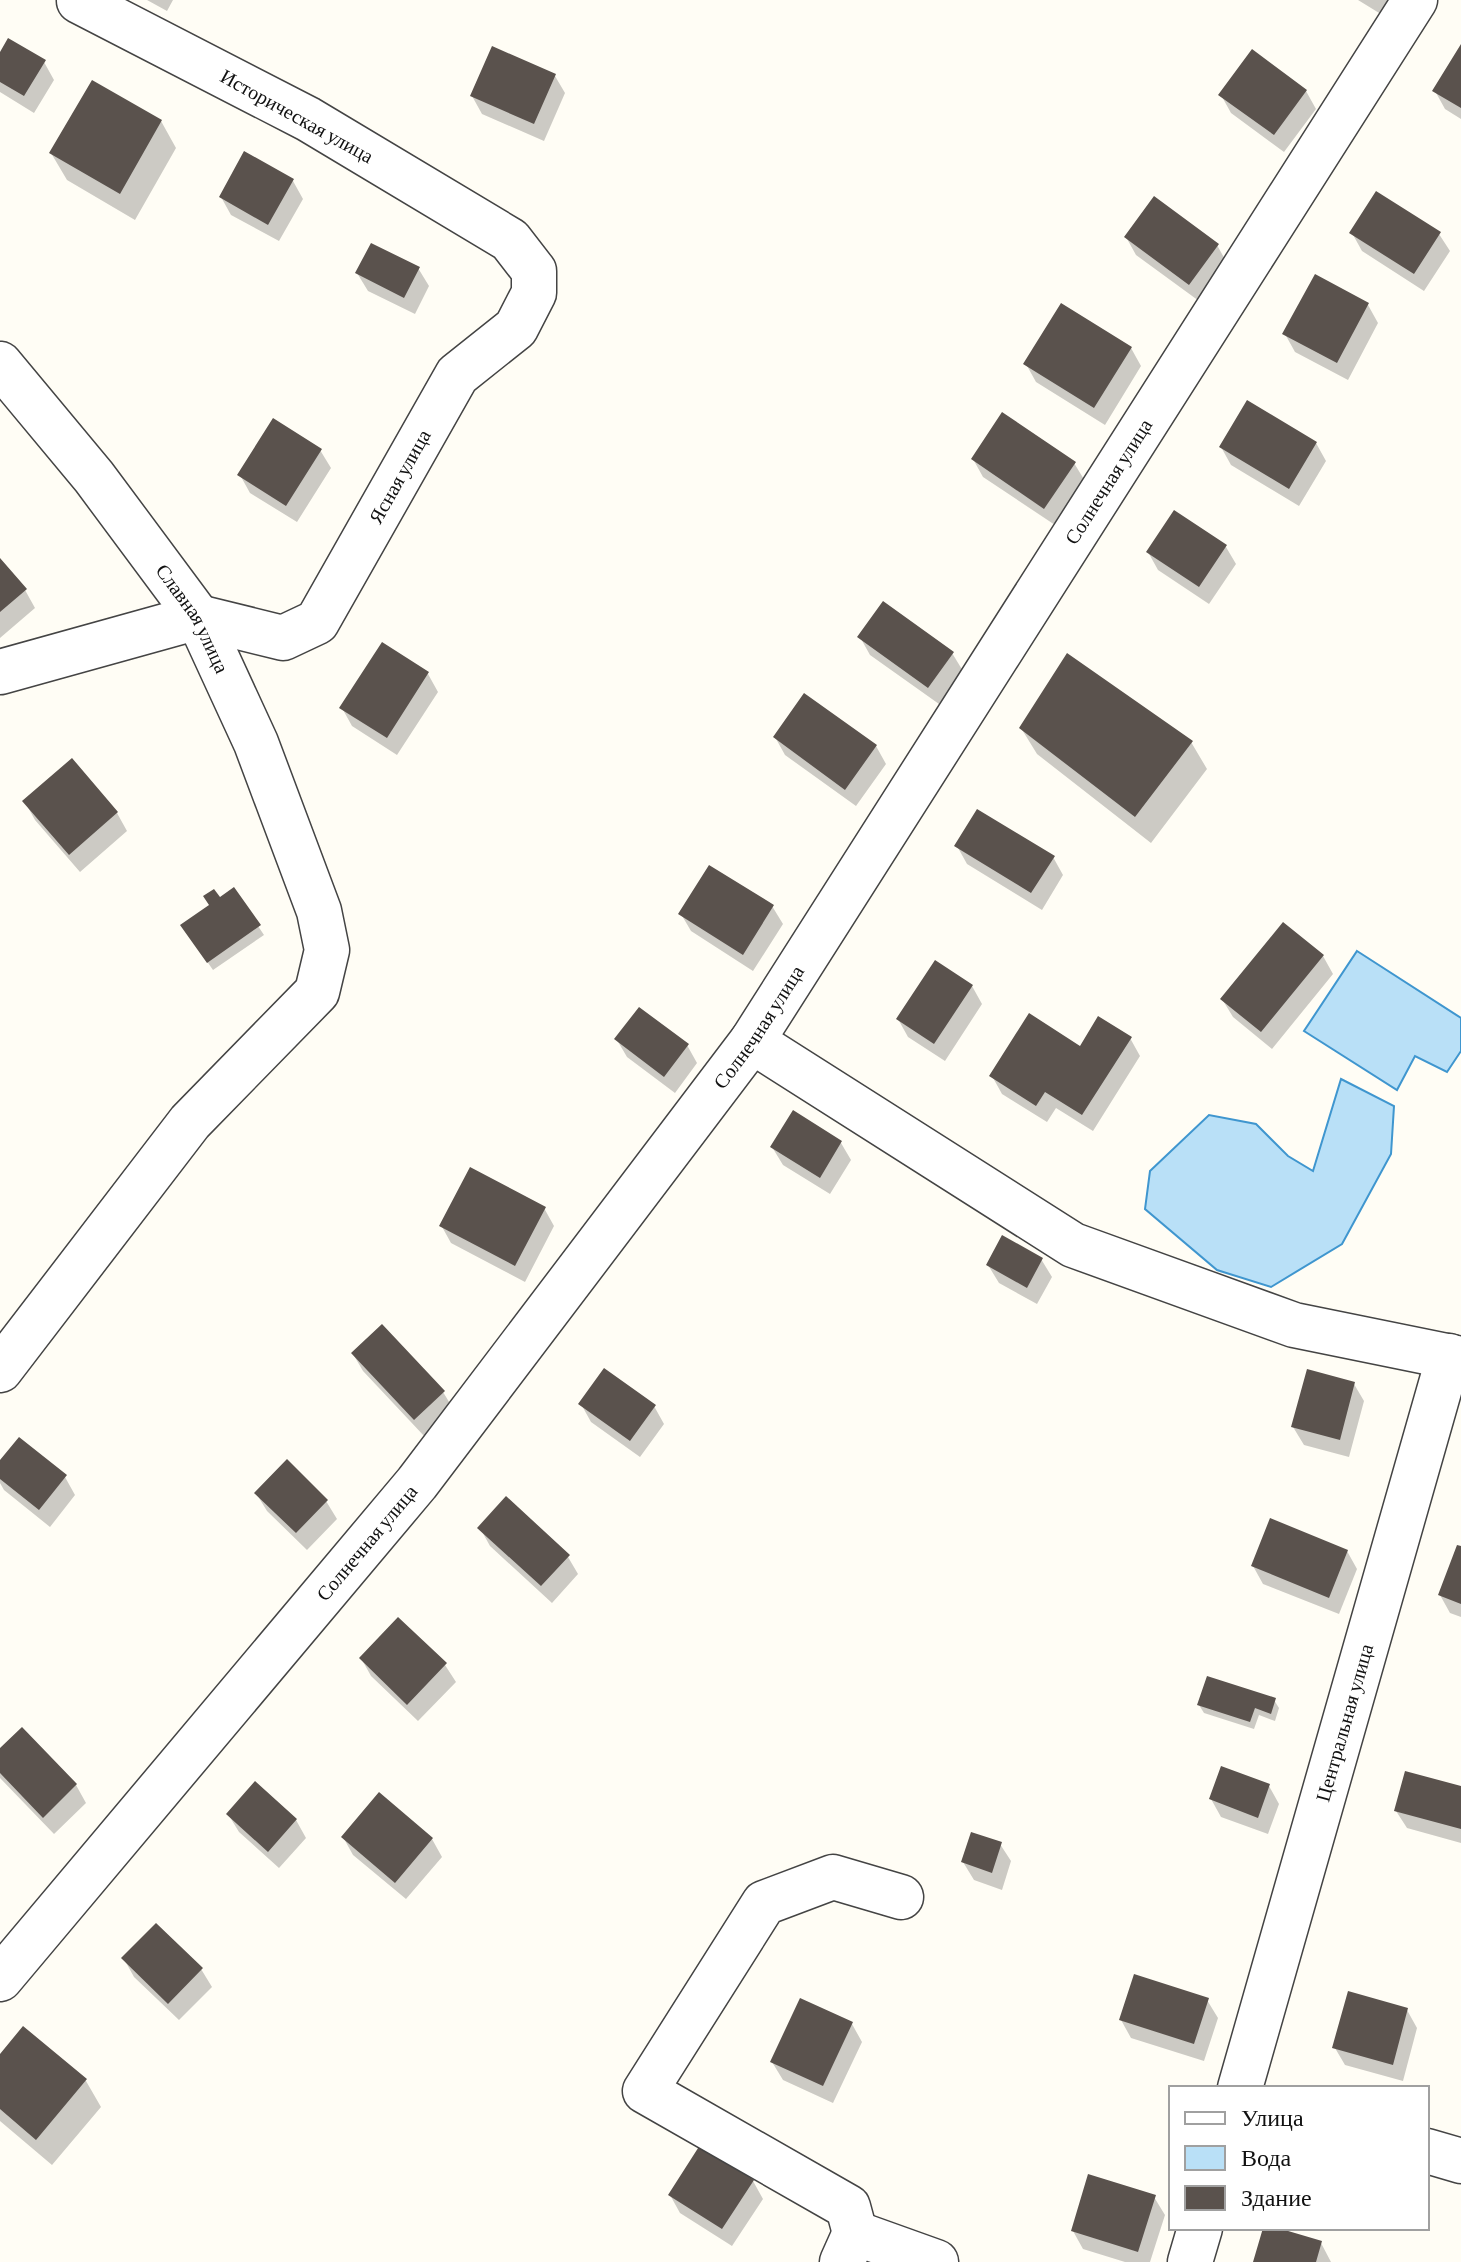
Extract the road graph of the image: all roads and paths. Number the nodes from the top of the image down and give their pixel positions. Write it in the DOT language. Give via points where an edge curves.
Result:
graph roads {
  1 [pos="1415,0"];
  2 [pos="79,1"];
  3 [pos="510,240"];
  4 [pos="0,364"];
  5 [pos="198,617"];
  6 [pos="0,672"];
  7 [pos="752,1041"];
  8 [pos="1455,1358"];
  9 [pos="0,1370"];
  10 [pos="901,1897"];
  11 [pos="0,1979"];
  12 [pos="1241,2086"];
  13 [pos="1429,2152"];
  14 [pos="1461,2161"];
  15 [pos="1199,2230"];
  16 [pos="849,2248"];
  17 [pos="936,2262"];
  18 [pos="1190,2262"];
  1 -- 7 [label="street, Солнечная улица"];
  2 -- 3 [label="street, Историческая улица" via="308,119"];
  3 -- 5 [label="street, Ясная улица" via="534,271 534,293 516,328 457,375 317,622 283,638"];
  4 -- 5 [label="street, Славная улица" via="94,477"];
  5 -- 6 [label="street"];
  5 -- 9 [label="street, Славная улица" via="256,743 319,911 327,950 317,992 190,1122"];
  7 -- 8 [label="street" via="1073,1245 1294,1325"];
  7 -- 11 [label="street, Солнечная улица" via="417,1483"];
  8 -- 12 [label="street, Центральная улица"];
  10 -- 16 [label="street" via="833,1877 764,1903 645,2091 848,2207"];
  13 -- 14 [label="street"];
  15 -- 18 [label="street"];
  16 -- 17 [label="street"];
}
